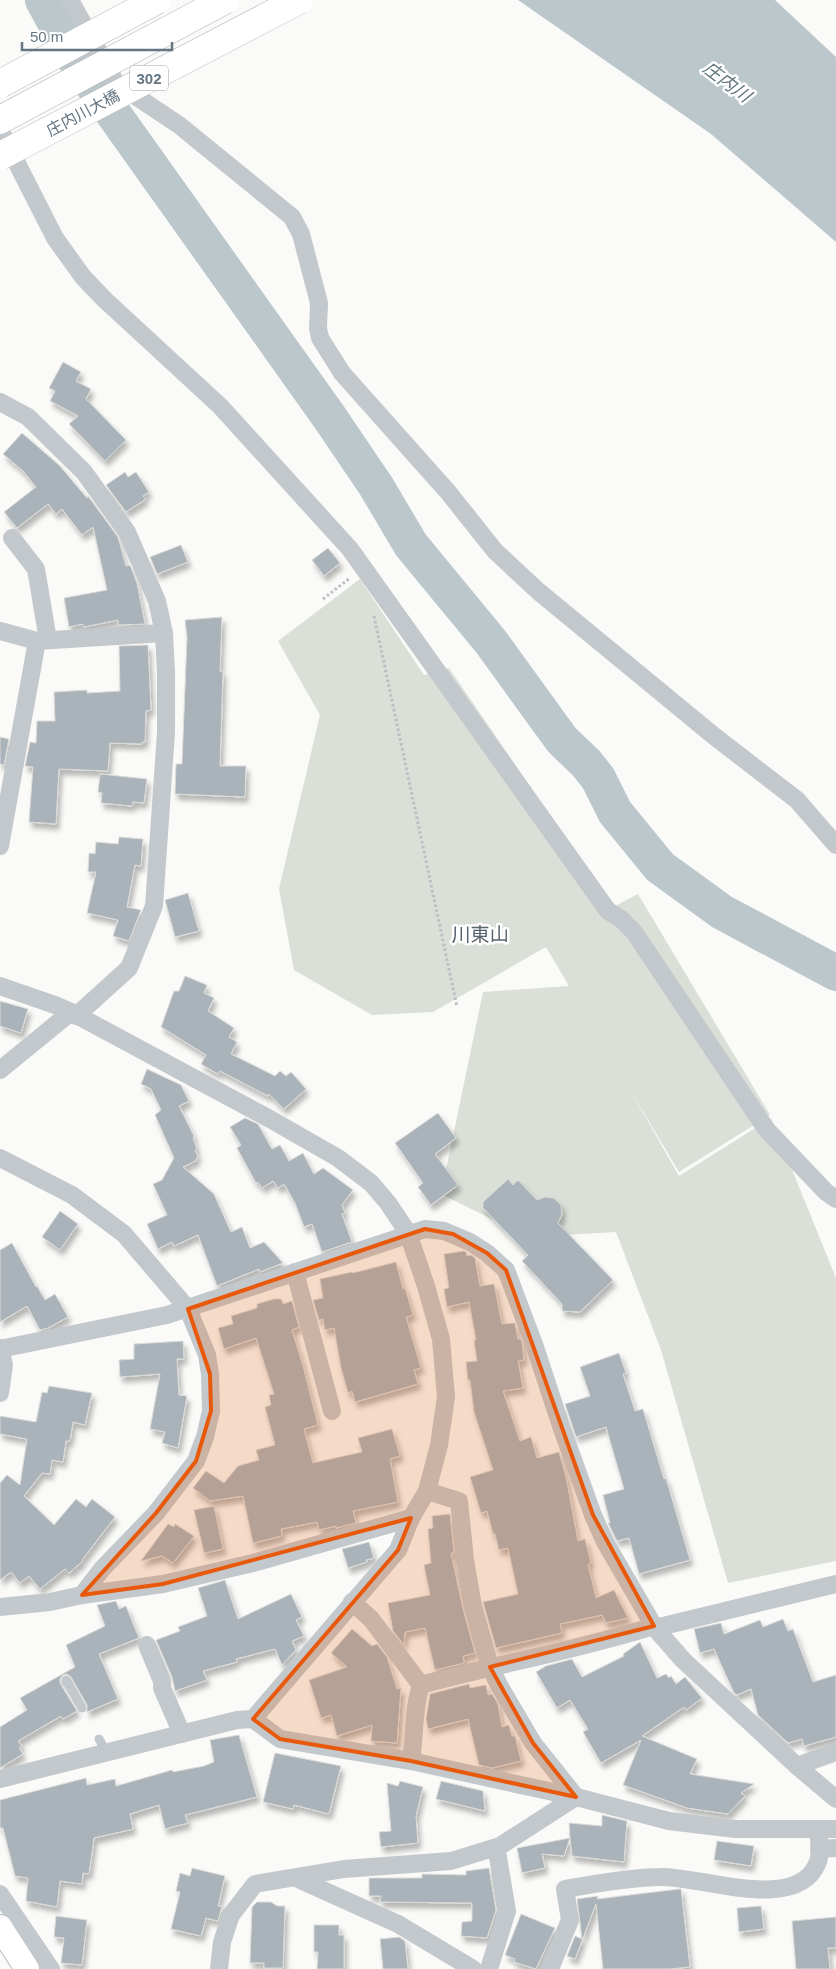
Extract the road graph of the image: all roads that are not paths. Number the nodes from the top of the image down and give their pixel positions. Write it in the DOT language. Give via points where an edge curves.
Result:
graph roads {
  1 [pos="70,0"];
  2 [pos="156,0"];
  3 [pos="225,0"];
  4 [pos="299,0"];
  5 [pos="0,84"];
  6 [pos="0,120"];
  7 [pos="0,130"];
  8 [pos="0,156"];
  9 [pos="0,402"];
  10 [pos="12,538"];
  11 [pos="0,631"];
  12 [pos="164,633"];
  13 [pos="43,641"];
  14 [pos="836,845"];
  15 [pos="0,846"];
  16 [pos="0,986"];
  17 [pos="74,1014"];
  18 [pos="0,1070"];
  19 [pos="0,1158"];
  20 [pos="836,1199"];
  21 [pos="408,1233"];
  22 [pos="295,1272"];
  23 [pos="188,1309"];
  24 [pos="0,1349"];
  25 [pos="0,1393"];
  26 [pos="332,1411"];
  27 [pos="426,1491"];
  28 [pos="411,1518"];
  29 [pos="836,1584"];
  30 [pos="82,1595"];
  31 [pos="352,1602"];
  32 [pos="0,1608"];
  33 [pos="655,1627"];
  34 [pos="147,1645"];
  35 [pos="490,1666"];
  36 [pos="66,1680"];
  37 [pos="421,1685"];
  38 [pos="82,1708"];
  39 [pos="254,1720"];
  40 [pos="182,1734"];
  41 [pos="836,1752"];
  42 [pos="411,1761"];
  43 [pos="797,1766"];
  44 [pos="0,1779"];
  45 [pos="576,1797"];
  46 [pos="836,1799"];
  47 [pos="818,1829"];
  48 [pos="836,1829"];
  49 [pos="494,1848"];
  50 [pos="828,1849"];
  51 [pos="296,1878"];
  52 [pos="0,1894"];
  53 [pos="0,1927"];
  54 [pos="27,1969"];
  55 [pos="51,1969"];
  56 [pos="220,1969"];
  57 [pos="473,1969"];
  58 [pos="489,1969"];
  59 [pos="550,1969"];
  1 -- 14 [label="street" via="116,83 179,125 292,217 301,234 319,303 320,338 342,373 448,492 495,551 538,591 797,800"];
  2 -- 5 [label="highway, bridge"];
  3 -- 6 [label="highway, bridge"];
  4 -- 8 [label="highway, 庄内川大橋 / 302, bridge"];
  7 -- 20 [label="street" via="55,238 83,277 220,406 350,550 608,911 634,932 766,1129"];
  9 -- 12 [label="street" via="28,417 78,466 128,532 157,601"];
  10 -- 13 [label="street" via="36,569"];
  11 -- 13 [label="street"];
  12 -- 13 [label="street"];
  12 -- 17 [label="street" via="166,732 154,906 129,968"];
  13 -- 15 [label="street"];
  16 -- 17 [label="street"];
  17 -- 18 [label="street"];
  17 -- 21 [label="street" via="338,1158 371,1183"];
  19 -- 23 [label="street" via="72,1195 124,1234"];
  21 -- 22 [label="street"];
  21 -- 27 [label="street" via="440,1339 446,1397"];
  21 -- 33 [label="street" via="425,1229 453,1234 487,1252 506,1270 593,1515 605,1542"];
  22 -- 23 [label="street"];
  22 -- 26 [label="street"];
  23 -- 24 [label="street"];
  23 -- 30 [label="street" via="207,1355 210,1374 211,1411 196,1462 174,1493 102,1569"];
  24 -- 25 [label="street" via="4,1366"];
  27 -- 28 [label="street"];
  27 -- 35 [label="street" via="459,1502 473,1606"];
  28 -- 30 [label="street" via="253,1563 163,1584"];
  28 -- 31 [label="street" via="398,1550"];
  29 -- 33 [label="street"];
  30 -- 32 [label="street"];
  31 -- 37 [label="street" via="371,1619"];
  31 -- 39 [label="street"];
  33 -- 35 [label="street"];
  33 -- 43 [label="street" via="684,1660"];
  34 -- 40 [label="street"];
  35 -- 37 [label="street"];
  35 -- 45 [label="street" via="533,1743"];
  36 -- 38 [label="lane"];
  37 -- 42 [label="street"];
  39 -- 40 [label="street" via="237,1720"];
  39 -- 42 [label="street" via="280,1739"];
  40 -- 44 [label="street" via="103,1746"];
  41 -- 43 [label="street"];
  42 -- 45 [label="street"];
  43 -- 46 [label="street"];
  45 -- 47 [label="street" via="669,1821 735,1829"];
  45 -- 49 [label="street"];
  47 -- 48 [label="street"];
  47 -- 50 [label="street"];
  49 -- 51 [label="street" via="451,1861 344,1869"];
  49 -- 58 [label="street" via="507,1911"];
  50 -- 59 [label="street" via="809,1877 797,1885 781,1889 661,1877 565,1889 570,1920"];
  51 -- 56 [label="street" via="256,1884 231,1915 222,1942"];
  51 -- 57 [label="street" via="398,1924"];
  52 -- 55 [label="street"];
  53 -- 54 [label="main road"];
}
